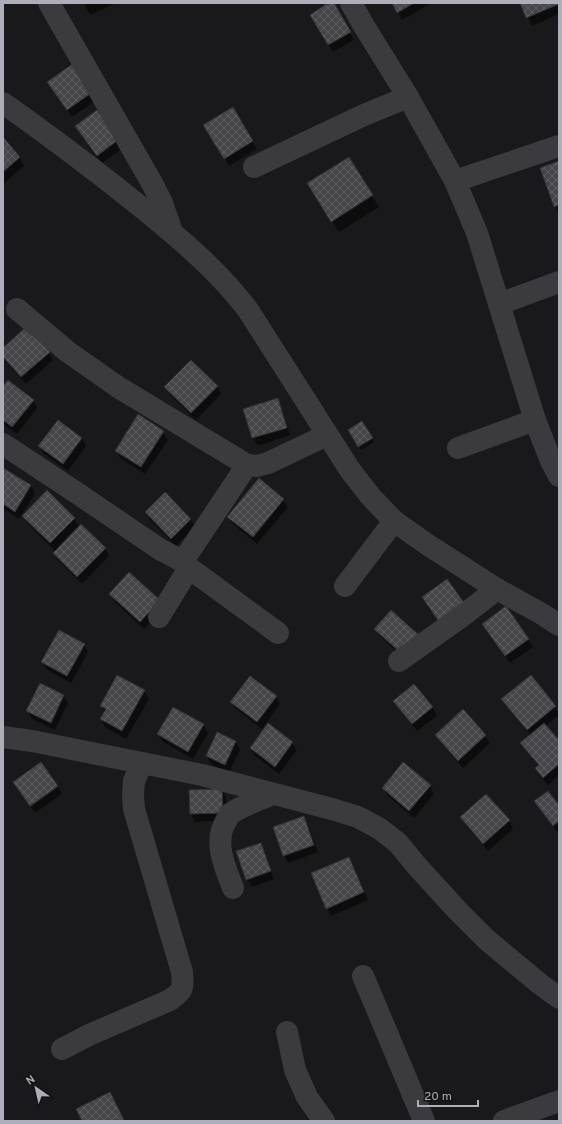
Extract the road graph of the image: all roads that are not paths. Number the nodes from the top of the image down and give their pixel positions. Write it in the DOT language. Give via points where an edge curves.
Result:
graph roads {
  1 [pos="49,3"];
  2 [pos="352,3"];
  3 [pos="408,97"];
  4 [pos="3,103"];
  5 [pos="559,146"];
  6 [pos="254,167"];
  7 [pos="455,181"];
  8 [pos="172,232"];
  9 [pos="559,282"];
  10 [pos="499,304"];
  11 [pos="17,309"];
  12 [pos="535,420"];
  13 [pos="327,435"];
  14 [pos="3,444"];
  15 [pos="458,448"];
  16 [pos="247,465"];
  17 [pos="559,476"];
  18 [pos="394,521"];
  19 [pos="186,565"];
  20 [pos="345,586"];
  21 [pos="497,588"];
  22 [pos="159,617"];
  23 [pos="559,625"];
  24 [pos="278,633"];
  25 [pos="399,662"];
  26 [pos="3,737"];
  27 [pos="142,763"];
  28 [pos="273,794"];
  29 [pos="233,888"];
  30 [pos="363,976"];
  31 [pos="559,998"];
  32 [pos="287,1032"];
  33 [pos="62,1049"];
  34 [pos="559,1101"];
  35 [pos="324,1121"];
  36 [pos="424,1121"];
  37 [pos="504,1121"];
  1 -- 8 [label="street" via="153,185"];
  2 -- 3 [label="street"];
  3 -- 6 [label="street"];
  3 -- 7 [label="street"];
  4 -- 8 [label="street"];
  5 -- 7 [label="street"];
  7 -- 10 [label="street" via="477,233"];
  8 -- 13 [label="street" via="216,272 248,310"];
  9 -- 10 [label="street"];
  10 -- 12 [label="street"];
  11 -- 16 [label="street" via="68,352 118,387"];
  12 -- 15 [label="street"];
  12 -- 17 [label="street"];
  13 -- 16 [label="street" via="268,463 258,466"];
  13 -- 18 [label="street" via="371,497"];
  14 -- 19 [label="street"];
  16 -- 19 [label="street"];
  18 -- 20 [label="street"];
  18 -- 21 [label="street"];
  19 -- 22 [label="street"];
  19 -- 24 [label="street"];
  21 -- 23 [label="street"];
  21 -- 25 [label="street"];
  26 -- 27 [label="street"];
  27 -- 28 [label="street" via="202,775"];
  27 -- 33 [label="street" via="134,781 134,809 182,972 181,993"];
  28 -- 29 [label="street" via="229,815 221,828 219,840 223,862"];
  28 -- 31 [label="street" via="358,817 380,829 398,843 487,940"];
  30 -- 36 [label="street"];
  32 -- 35 [label="street" via="295,1070 307,1097"];
  34 -- 37 [label="street"];
}
